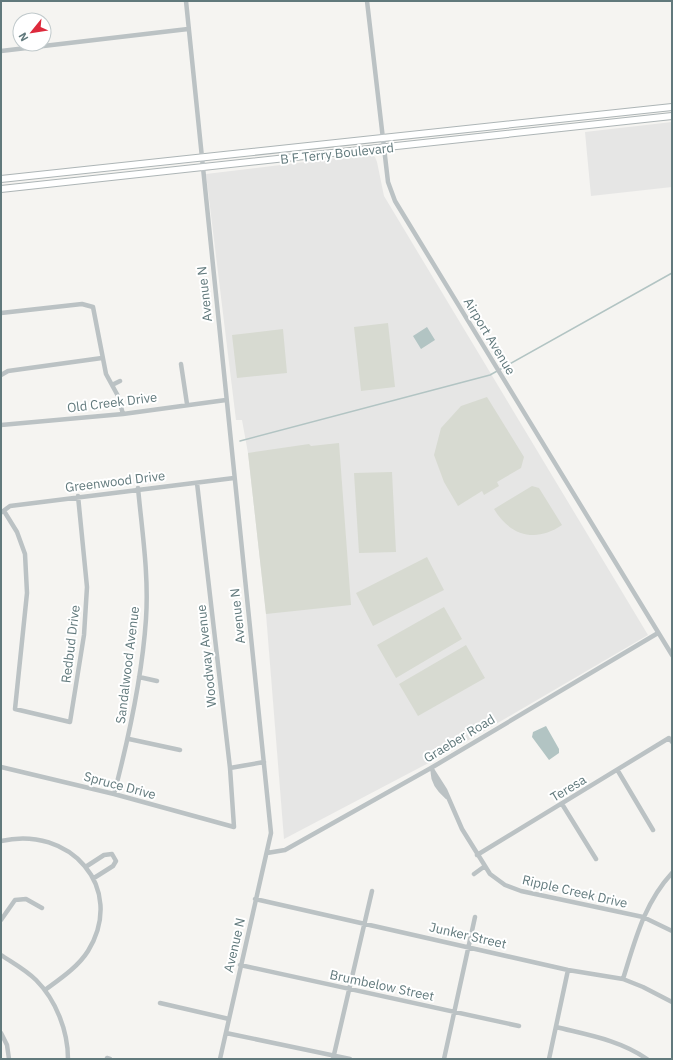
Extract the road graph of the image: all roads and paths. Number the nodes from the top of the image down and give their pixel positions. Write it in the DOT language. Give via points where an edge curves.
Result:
graph roads {
  1 [pos="186,1"];
  2 [pos="367,1"];
  3 [pos="188,30"];
  4 [pos="1,51"];
  5 [pos="672,107"];
  6 [pos="672,116"];
  7 [pos="382,138"];
  8 [pos="383,148"];
  9 [pos="201,158"];
  10 [pos="201,167"];
  11 [pos="1,179"];
  12 [pos="1,189"];
  13 [pos="1,313"];
  14 [pos="102,358"];
  15 [pos="181,364"];
  16 [pos="1,375"];
  17 [pos="120,381"];
  18 [pos="112,385"];
  19 [pos="226,400"];
  20 [pos="187,404"];
  21 [pos="123,414"];
  22 [pos="1,425"];
  23 [pos="234,478"];
  24 [pos="197,482"];
  25 [pos="138,488"];
  26 [pos="78,496"];
  27 [pos="2,512"];
  28 [pos="658,633"];
  29 [pos="672,655"];
  30 [pos="140,677"];
  31 [pos="157,681"];
  32 [pos="129,739"];
  33 [pos="671,740"];
  34 [pos="180,750"];
  35 [pos="264,762"];
  36 [pos="1,767"];
  37 [pos="230,768"];
  38 [pos="432,769"];
  39 [pos="618,771"];
  40 [pos="114,794"];
  41 [pos="562,804"];
  42 [pos="234,827"];
  43 [pos="653,830"];
  44 [pos="1,841"];
  45 [pos="267,853"];
  46 [pos="477,855"];
  47 [pos="596,859"];
  48 [pos="87,866"];
  49 [pos="485,866"];
  50 [pos="672,873"];
  51 [pos="474,874"];
  52 [pos="94,878"];
  53 [pos="372,891"];
  54 [pos="255,899"];
  55 [pos="42,908"];
  56 [pos="475,917"];
  57 [pos="643,917"];
  58 [pos="1,920"];
  59 [pos="364,922"];
  60 [pos="672,931"];
  61 [pos="469,947"];
  62 [pos="1,955"];
  63 [pos="240,965"];
  64 [pos="568,970"];
  65 [pos="623,979"];
  66 [pos="349,989"];
  67 [pos="45,990"];
  68 [pos="672,1002"];
  69 [pos="160,1003"];
  70 [pos="454,1012"];
  71 [pos="228,1019"];
  72 [pos="519,1026"];
  73 [pos="556,1027"];
  74 [pos="1,1033"];
  75 [pos="226,1033"];
  76 [pos="334,1057"];
  77 [pos="9,1059"];
  78 [pos="68,1059"];
  79 [pos="220,1059"];
  80 [pos="350,1059"];
  81 [pos="444,1059"];
  82 [pos="549,1059"];
  83 [pos="648,1059"];
  1 -- 3 [label="street, Avenue N"];
  2 -- 7 [label="street, Airport Avenue"];
  3 -- 4 [label="street"];
  3 -- 9 [label="street, Avenue N"];
  5 -- 7 [label="main road, B F Terry Boulevard"];
  6 -- 8 [label="main road, B F Terry Boulevard"];
  7 -- 8 [label="street, Airport Avenue"];
  7 -- 9 [label="main road, B F Terry Boulevard"];
  8 -- 10 [label="main road, B F Terry Boulevard"];
  8 -- 28 [label="street, Airport Avenue" via="388,182 395,201"];
  9 -- 10 [label="street, Avenue N"];
  9 -- 11 [label="main road, B F Terry Boulevard"];
  10 -- 12 [label="main road, B F Terry Boulevard"];
  10 -- 19 [label="street, Avenue N"];
  13 -- 14 [label="street" via="82,304 93,307"];
  14 -- 16 [label="street" via="8,371"];
  14 -- 18 [label="street"];
  15 -- 20 [label="street"];
  17 -- 18 [label="street"];
  18 -- 21 [label="street"];
  19 -- 20 [label="street, Old Creek Drive"];
  19 -- 23 [label="street, Avenue N"];
  20 -- 21 [label="street, Old Creek Drive"];
  21 -- 22 [label="street, Old Creek Drive"];
  23 -- 24 [label="street, Greenwood Drive"];
  23 -- 35 [label="street, Avenue N"];
  24 -- 25 [label="street, Greenwood Drive"];
  24 -- 37 [label="street, Woodway Avenue"];
  25 -- 26 [label="street, Greenwood Drive"];
  25 -- 30 [label="street, Sandalwood Avenue" via="146,576 146,618"];
  26 -- 27 [label="street, Greenwood Drive" via="10,506"];
  26 -- 27 [label="street, Redbud Drive" via="87,587 84,635 70,722 15,708 27,593 25,554 16,532"];
  28 -- 29 [label="street, Airport Avenue"];
  28 -- 38 [label="street, Graeber Road"];
  30 -- 31 [label="street"];
  30 -- 32 [label="street, Sandalwood Avenue"];
  32 -- 34 [label="street"];
  32 -- 40 [label="street, Sandalwood Avenue"];
  33 -- 39 [label="street, Teresa"];
  35 -- 37 [label="street"];
  35 -- 45 [label="street, Avenue N" via="271,832"];
  36 -- 40 [label="street, Spruce Drive"];
  37 -- 42 [label="street, Woodway Avenue"];
  38 -- 45 [label="street, Graeber Road" via="285,850"];
  38 -- 46 [label="street, Ripple Creek Drive" via="433,778 447,797"];
  39 -- 41 [label="street, Teresa"];
  39 -- 43 [label="street"];
  40 -- 42 [label="street, Spruce Drive"];
  41 -- 46 [label="street, Teresa"];
  41 -- 47 [label="street"];
  44 -- 48 [label="street" via="24,838 47,842 69,851"];
  45 -- 54 [label="street, Avenue N"];
  46 -- 49 [label="street, Ripple Creek Drive"];
  48 -- 52 [label="street"];
  48 -- 52 [label="street" via="104,855 114,857 116,861 113,866"];
  49 -- 51 [label="street"];
  49 -- 57 [label="street, Ripple Creek Drive" via="490,874 521,891"];
  50 -- 57 [label="street" via="658,889"];
  52 -- 67 [label="street" via="100,898 100,912 93,939 83,958 74,968"];
  53 -- 59 [label="street"];
  54 -- 59 [label="street, Junker Street"];
  54 -- 63 [label="street, Avenue N"];
  55 -- 58 [label="street" via="26,899 15,900"];
  56 -- 61 [label="street"];
  57 -- 60 [label="street, Ripple Creek Drive"];
  57 -- 65 [label="street"];
  59 -- 61 [label="street, Junker Street"];
  59 -- 66 [label="street"];
  61 -- 64 [label="street, Junker Street"];
  61 -- 70 [label="street"];
  62 -- 67 [label="street" via="24,970"];
  63 -- 66 [label="street, Brumbelow Street"];
  63 -- 71 [label="street, Avenue N"];
  64 -- 65 [label="street, Junker Street"];
  64 -- 73 [label="street"];
  65 -- 68 [label="street, Junker Street"];
  66 -- 70 [label="street, Brumbelow Street"];
  66 -- 76 [label="street"];
  67 -- 78 [label="street" via="61,1020"];
  69 -- 71 [label="street"];
  70 -- 72 [label="street, Brumbelow Street"];
  70 -- 81 [label="street"];
  71 -- 75 [label="street, Avenue N"];
  73 -- 82 [label="street"];
  73 -- 83 [label="street" via="611,1040"];
  74 -- 77 [label="street" via="7,1045"];
  75 -- 76 [label="street"];
  75 -- 79 [label="street, Avenue N"];
  76 -- 80 [label="street"];
}
